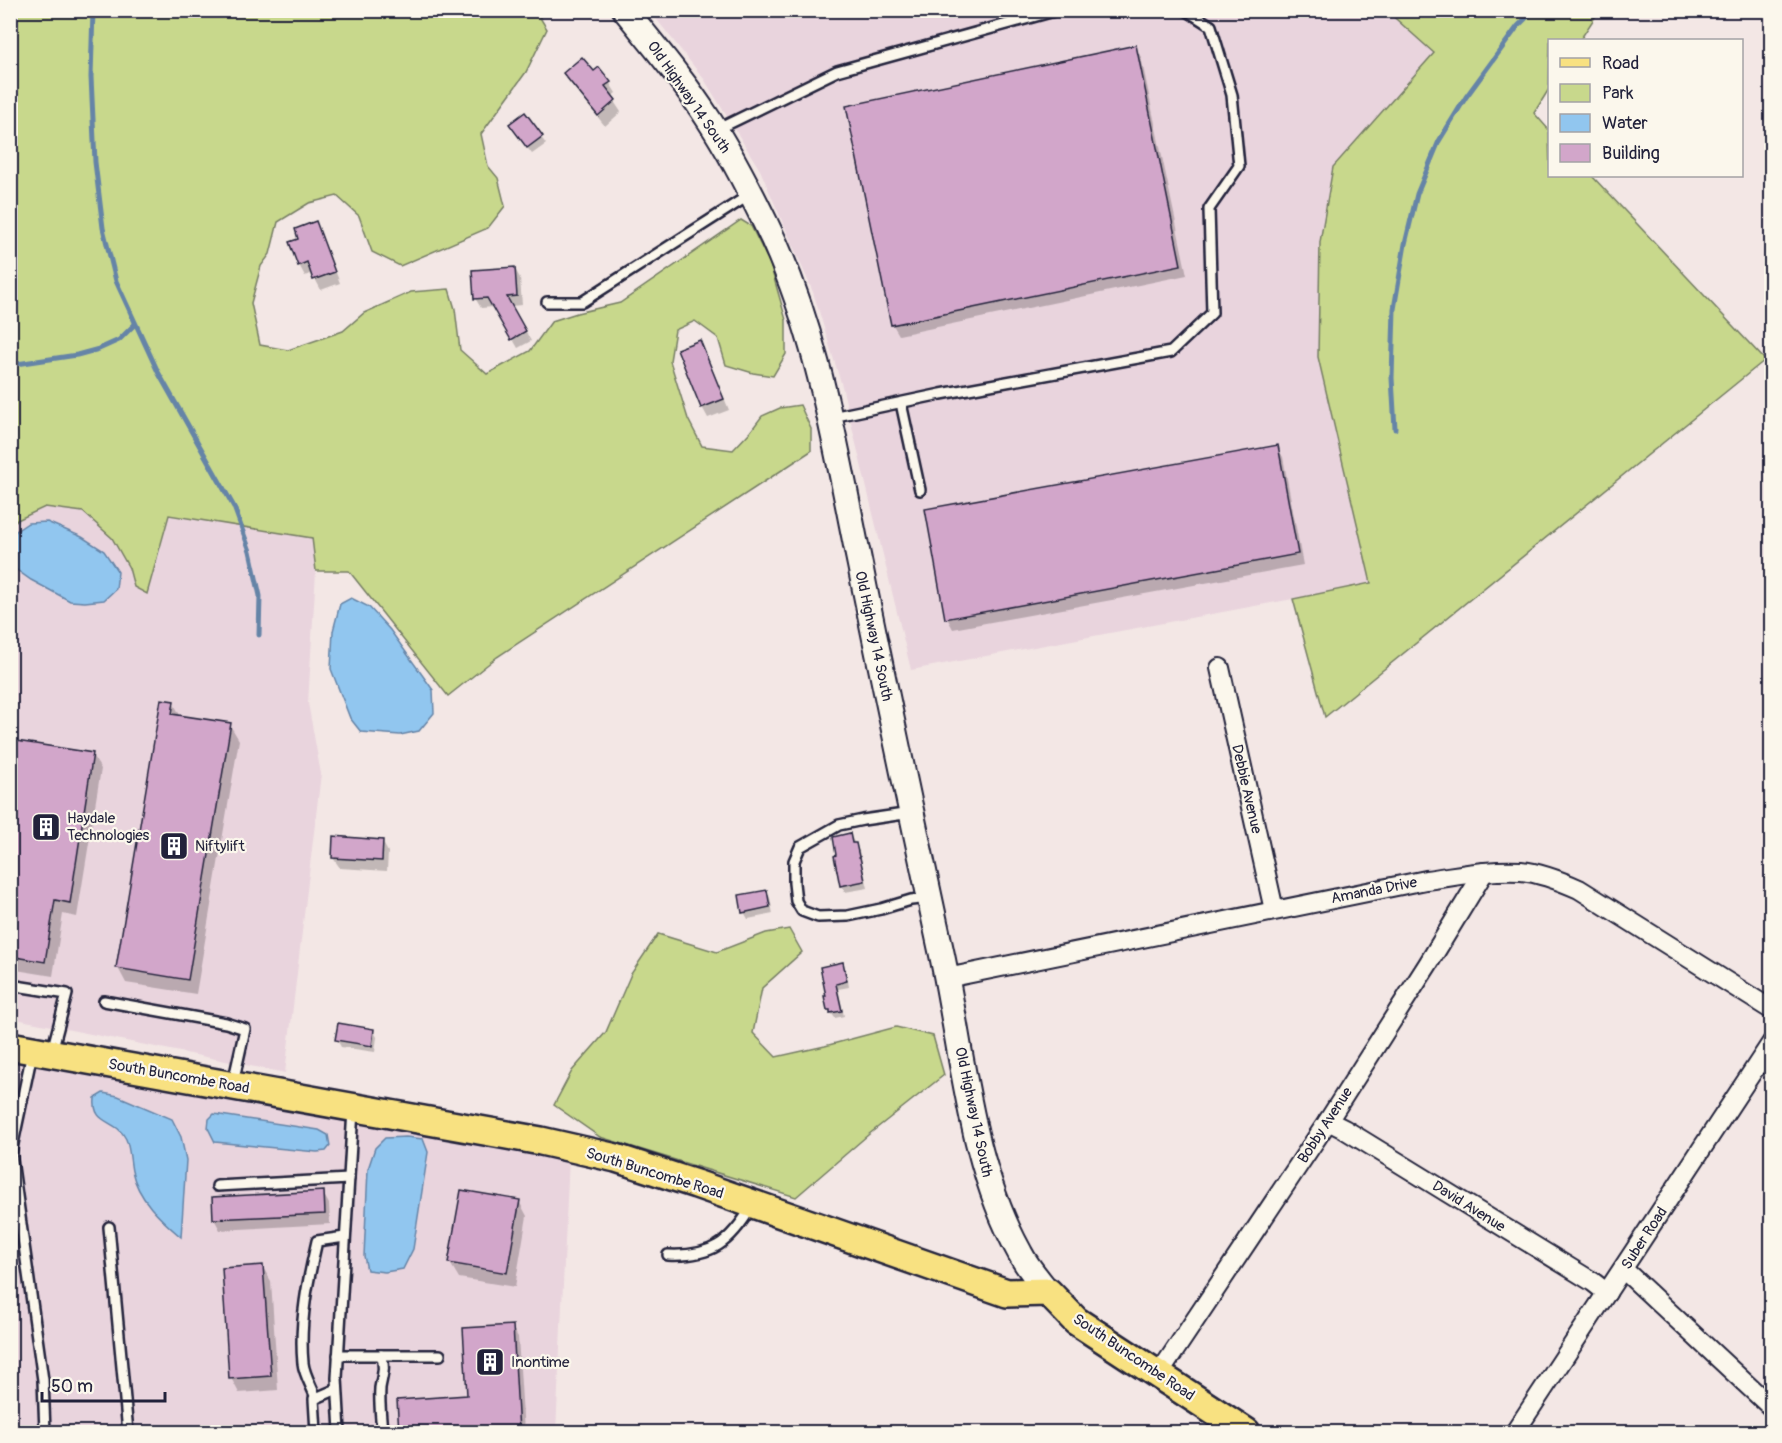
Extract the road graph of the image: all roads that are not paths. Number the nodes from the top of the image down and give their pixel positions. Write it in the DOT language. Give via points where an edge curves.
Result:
graph roads {
  1 [pos="626,10"];
  2 [pos="1058,10"];
  3 [pos="1186,10"];
  4 [pos="716,130"];
  5 [pos="751,194"];
  6 [pos="548,302"];
  7 [pos="901,403"];
  8 [pos="830,417"];
  9 [pos="920,490"];
  10 [pos="1220,668"];
  11 [pos="911,813"];
  12 [pos="1484,872"];
  13 [pos="930,898"];
  14 [pos="1274,910"];
  15 [pos="947,978"];
  16 [pos="10,985"];
  17 [pos="104,1001"];
  18 [pos="1772,1010"];
  19 [pos="31,1050"];
  20 [pos="1769,1053"];
  21 [pos="232,1086"];
  22 [pos="353,1107"];
  23 [pos="1328,1121"];
  24 [pos="349,1179"];
  25 [pos="217,1186"];
  26 [pos="754,1204"];
  27 [pos="109,1227"];
  28 [pos="345,1237"];
  29 [pos="669,1255"];
  30 [pos="1623,1269"];
  31 [pos="1048,1292"];
  32 [pos="1607,1293"];
  33 [pos="338,1355"];
  34 [pos="381,1355"];
  35 [pos="440,1355"];
  36 [pos="1159,1374"];
  37 [pos="338,1389"];
  38 [pos="316,1398"];
  39 [pos="1772,1408"];
  40 [pos="45,1432"];
  41 [pos="128,1432"];
  42 [pos="316,1432"];
  43 [pos="340,1432"];
  44 [pos="382,1432"];
  45 [pos="1246,1432"];
  46 [pos="1515,1432"];
  1 -- 4 [label="street, Old Highway 14 South"];
  2 -- 4 [label="lane" via="837,71"];
  3 -- 7 [label="lane" via="1211,26 1232,95 1238,154 1239,166 1209,209 1212,313 1171,352"];
  4 -- 5 [label="street, Old Highway 14 South"];
  5 -- 6 [label="lane" via="582,302"];
  5 -- 8 [label="street, Old Highway 14 South" via="783,261 799,306"];
  7 -- 8 [label="lane"];
  7 -- 9 [label="lane"];
  8 -- 11 [label="street, Old Highway 14 South"];
  10 -- 14 [label="street, Debbie Avenue"];
  11 -- 13 [label="street, Old Highway 14 South"];
  11 -- 13 [label="lane" via="839,825 800,848 794,861 796,901 802,911 818,917 848,916"];
  12 -- 14 [label="street, Amanda Drive"];
  12 -- 18 [label="street, Amanda Drive" via="1522,871 1579,889"];
  12 -- 23 [label="street, Bobby Avenue"];
  13 -- 15 [label="street, Old Highway 14 South"];
  14 -- 15 [label="street, Amanda Drive"];
  15 -- 31 [label="street, Old Highway 14 South" via="985,1172 1021,1256"];
  16 -- 19 [label="lane" via="67,994"];
  17 -- 21 [label="lane" via="245,1029"];
  19 -- 21 [label="main road, South Buncombe Road"];
  19 -- 40 [label="lane" via="11,1153 43,1380"];
  20 -- 30 [label="street, Suber Road"];
  21 -- 22 [label="main road, South Buncombe Road"];
  22 -- 24 [label="lane"];
  22 -- 26 [label="main road, South Buncombe Road" via="616,1158"];
  23 -- 32 [label="street, David Avenue"];
  23 -- 36 [label="street, Bobby Avenue"];
  24 -- 25 [label="lane"];
  24 -- 28 [label="lane"];
  26 -- 29 [label="lane" via="726,1240 708,1251"];
  26 -- 31 [label="main road, South Buncombe Road" via="1007,1293"];
  27 -- 41 [label="lane"];
  28 -- 33 [label="lane"];
  28 -- 38 [label="lane" via="317,1241 312,1261 303,1320 303,1365"];
  30 -- 32 [label="street, Suber Road"];
  30 -- 39 [label="street"];
  31 -- 36 [label="main road, South Buncombe Road" via="1076,1321"];
  32 -- 46 [label="street, Suber Road"];
  33 -- 34 [label="lane"];
  33 -- 37 [label="lane"];
  34 -- 35 [label="lane"];
  34 -- 44 [label="lane"];
  36 -- 45 [label="main road, South Buncombe Road"];
  37 -- 38 [label="lane"];
  37 -- 43 [label="lane"];
  38 -- 42 [label="lane"];
}
